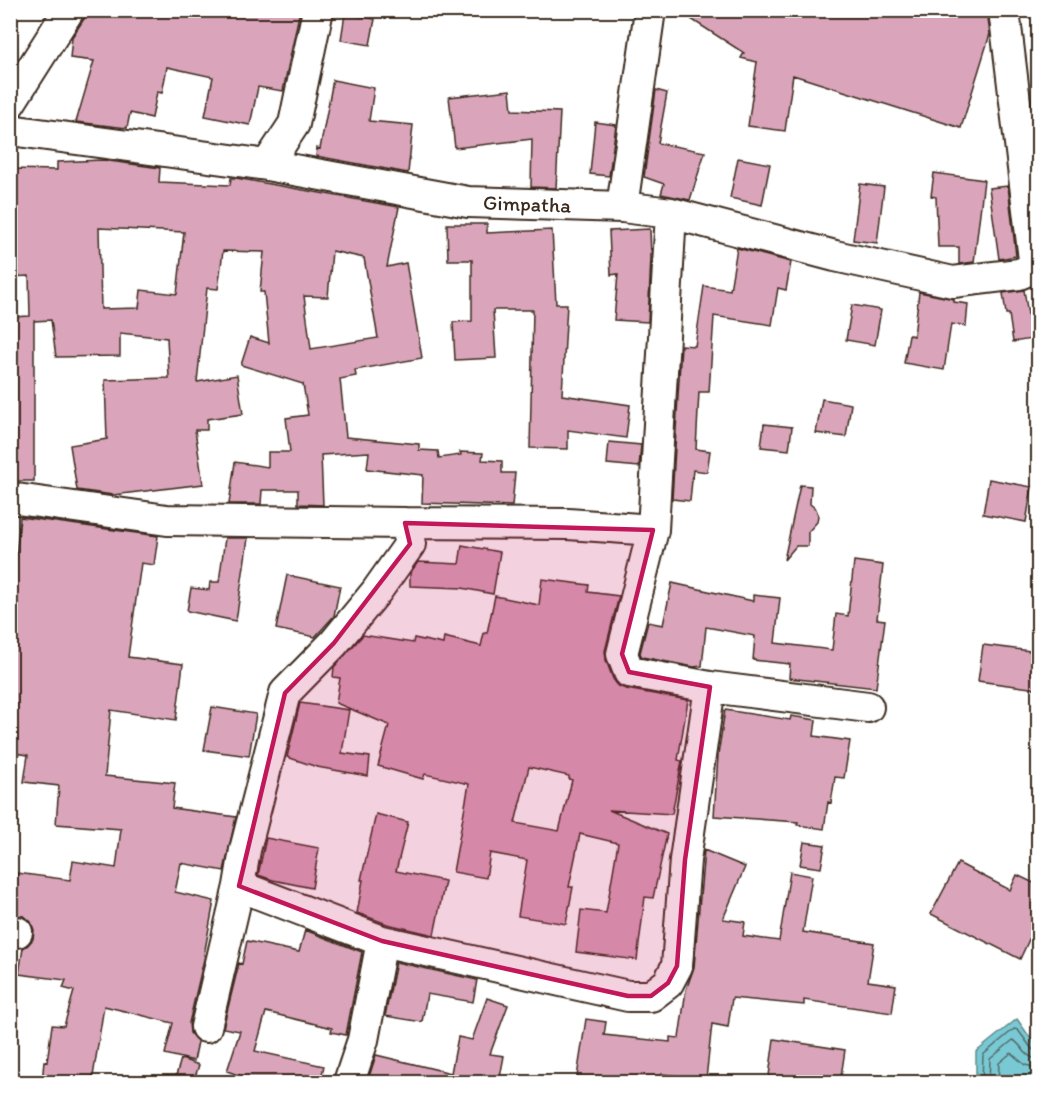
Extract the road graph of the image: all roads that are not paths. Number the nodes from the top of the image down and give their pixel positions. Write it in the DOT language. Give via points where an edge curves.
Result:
graph roads {
  1 [pos="69,10"];
  2 [pos="318,10"];
  3 [pos="650,10"];
  4 [pos="1004,10"];
  5 [pos="10,103"];
  6 [pos="10,129"];
  7 [pos="267,165"];
  8 [pos="622,207"];
  9 [pos="671,213"];
  10 [pos="1037,267"];
  11 [pos="10,498"];
  12 [pos="405,523"];
  13 [pos="653,530"];
  14 [pos="710,687"];
  15 [pos="868,707"];
  16 [pos="239,886"];
  17 [pos="382,941"];
  18 [pos="206,1028"];
  19 [pos="349,1083"];
  1 -- 5 [label="street"];
  2 -- 7 [label="street" via="294,124"];
  3 -- 8 [label="street"];
  4 -- 10 [label="street"];
  6 -- 7 [label="street, Gimpatha"];
  7 -- 8 [label="street, Gimpatha" via="468,202"];
  8 -- 9 [label="street, Gimpatha"];
  9 -- 10 [label="street, Gimpatha" via="953,282 1018,274"];
  9 -- 13 [label="street"];
  11 -- 12 [label="street" via="167,520"];
  12 -- 13 [label="street" via="567,524"];
  12 -- 16 [label="street" via="410,544 334,643 285,693"];
  13 -- 14 [label="street" via="622,654 629,672"];
  14 -- 15 [label="street"];
  14 -- 17 [label="street" via="685,860 677,966 668,983 651,996 628,996"];
  16 -- 17 [label="street"];
  16 -- 18 [label="street"];
  17 -- 19 [label="street" via="363,1040"];
}
